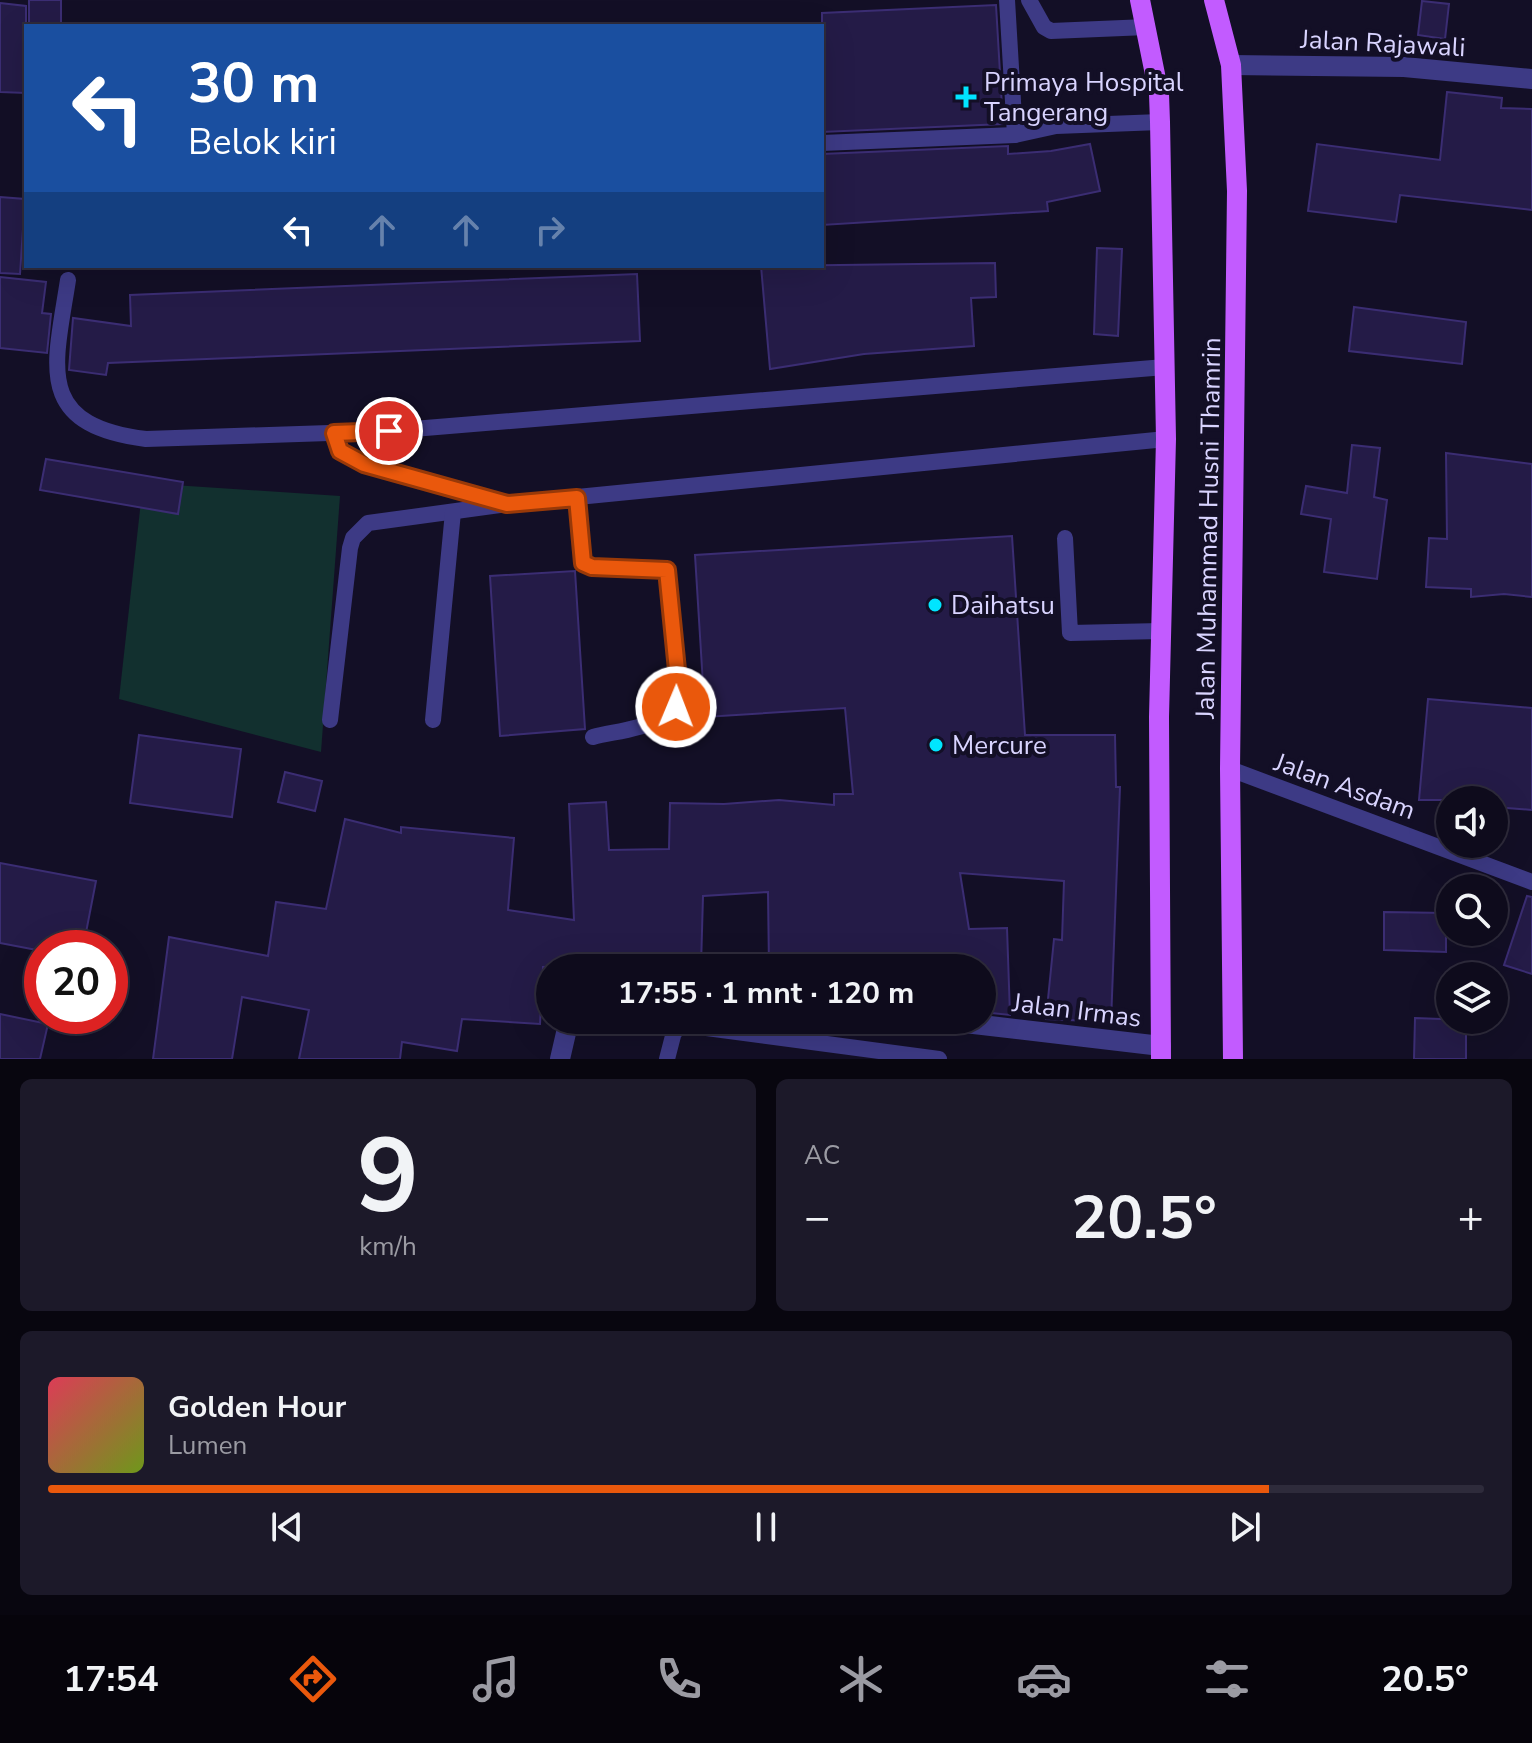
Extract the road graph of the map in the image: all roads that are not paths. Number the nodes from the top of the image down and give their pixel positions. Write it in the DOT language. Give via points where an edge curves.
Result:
graph roads {
  1 [pos="1007,0"];
  2 [pos="1029,0"];
  3 [pos="1140,0"];
  4 [pos="1214,0"];
  5 [pos="1147,27"];
  6 [pos="1231,65"];
  7 [pos="1532,79"];
  8 [pos="1160,122"];
  9 [pos="1015,135"];
  10 [pos="824,143"];
  11 [pos="68,280"];
  12 [pos="1165,367"];
  13 [pos="334,433"];
  14 [pos="1166,439"];
  15 [pos="577,498"];
  16 [pos="507,504"];
  17 [pos="453,512"];
  18 [pos="1065,538"];
  19 [pos="1161,631"];
  20 [pos="330,720"];
  21 [pos="433,720"];
  22 [pos="593,737"];
  23 [pos="1230,769"];
  24 [pos="1532,882"];
  25 [pos="996,1028"];
  26 [pos="566,1034"];
  27 [pos="1161,1052"];
  28 [pos="560,1059"];
  29 [pos="667,1059"];
  30 [pos="939,1059"];
  31 [pos="1233,1059"];
  1 -- 9 [label="lane"];
  2 -- 5 [label="lane" via="1051,31"];
  3 -- 5 [label="main road, Jalan Muhammad Husni Thamrin"];
  4 -- 6 [label="main road, Jalan Muhammad Husni Thamrin"];
  5 -- 8 [label="main road, Jalan Muhammad Husni Thamrin"];
  6 -- 7 [label="street, Jalan Rajawali" via="1404,67"];
  6 -- 23 [label="main road, Jalan Muhammad Husni Thamrin" via="1237,191"];
  8 -- 9 [label="lane" via="1056,126"];
  8 -- 12 [label="main road, Jalan Muhammad Husni Thamrin"];
  9 -- 10 [label="lane"];
  11 -- 13 [label="lane" via="55,369 62,399 89,422 146,439"];
  12 -- 13 [label="lane"];
  12 -- 14 [label="main road, Jalan Muhammad Husni Thamrin"];
  13 -- 16 [label="lane" via="340,451 364,464"];
  14 -- 15 [label="lane"];
  14 -- 19 [label="main road, Jalan Muhammad Husni Thamrin"];
  15 -- 16 [label="lane"];
  15 -- 22 [label="lane" via="583,563 668,572 679,690 676,707 665,718"];
  16 -- 17 [label="lane"];
  17 -- 20 [label="lane" via="368,523 353,538"];
  17 -- 21 [label="lane"];
  18 -- 19 [label="lane" via="1070,633"];
  19 -- 27 [label="main road, Jalan Muhammad Husni Thamrin"];
  23 -- 24 [label="lane, Jalan Asdam"];
  23 -- 31 [label="main road, Jalan Muhammad Husni Thamrin"];
  25 -- 27 [label="street, Jalan Irmas"];
  26 -- 28 [label="street"];
  29 -- 30 [label="lane" via="674,1032 684,1025"];
}
